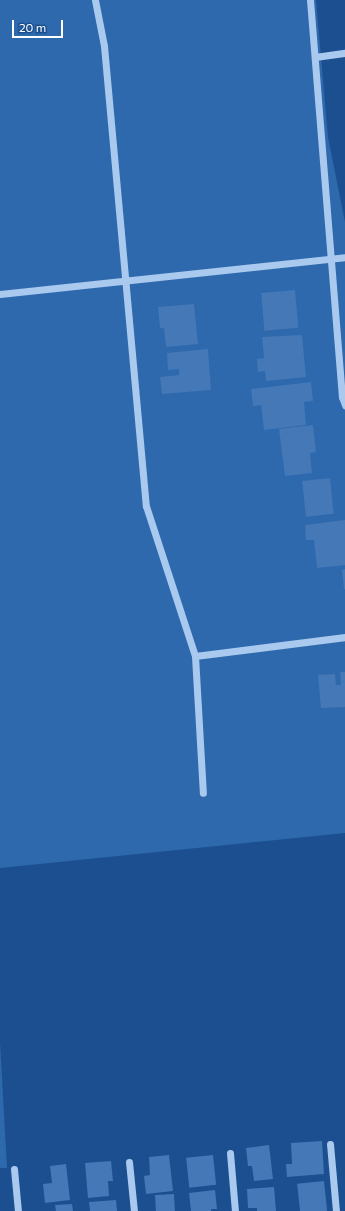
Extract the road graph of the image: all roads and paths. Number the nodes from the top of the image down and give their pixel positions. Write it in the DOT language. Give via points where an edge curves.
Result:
graph roads {
  1 [pos="95,0"];
  2 [pos="310,0"];
  3 [pos="345,53"];
  4 [pos="315,57"];
  5 [pos="345,257"];
  6 [pos="332,258"];
  7 [pos="124,280"];
  8 [pos="0,294"];
  9 [pos="345,404"];
  10 [pos="345,637"];
  11 [pos="195,656"];
  12 [pos="203,793"];
  13 [pos="330,1144"];
  14 [pos="230,1153"];
  15 [pos="129,1162"];
  16 [pos="14,1169"];
  17 [pos="18,1211"];
  18 [pos="134,1211"];
  19 [pos="235,1211"];
  20 [pos="336,1211"];
  1 -- 7 [label="street" via="104,46"];
  2 -- 4 [label="street"];
  3 -- 4 [label="street"];
  4 -- 6 [label="street"];
  5 -- 6 [label="street"];
  6 -- 7 [label="street"];
  6 -- 9 [label="street" via="342,397"];
  7 -- 8 [label="street"];
  7 -- 11 [label="street" via="146,506"];
  10 -- 11 [label="street"];
  11 -- 12 [label="street"];
  13 -- 20 [label="street"];
  14 -- 19 [label="street"];
  15 -- 18 [label="street"];
  16 -- 17 [label="street"];
}
